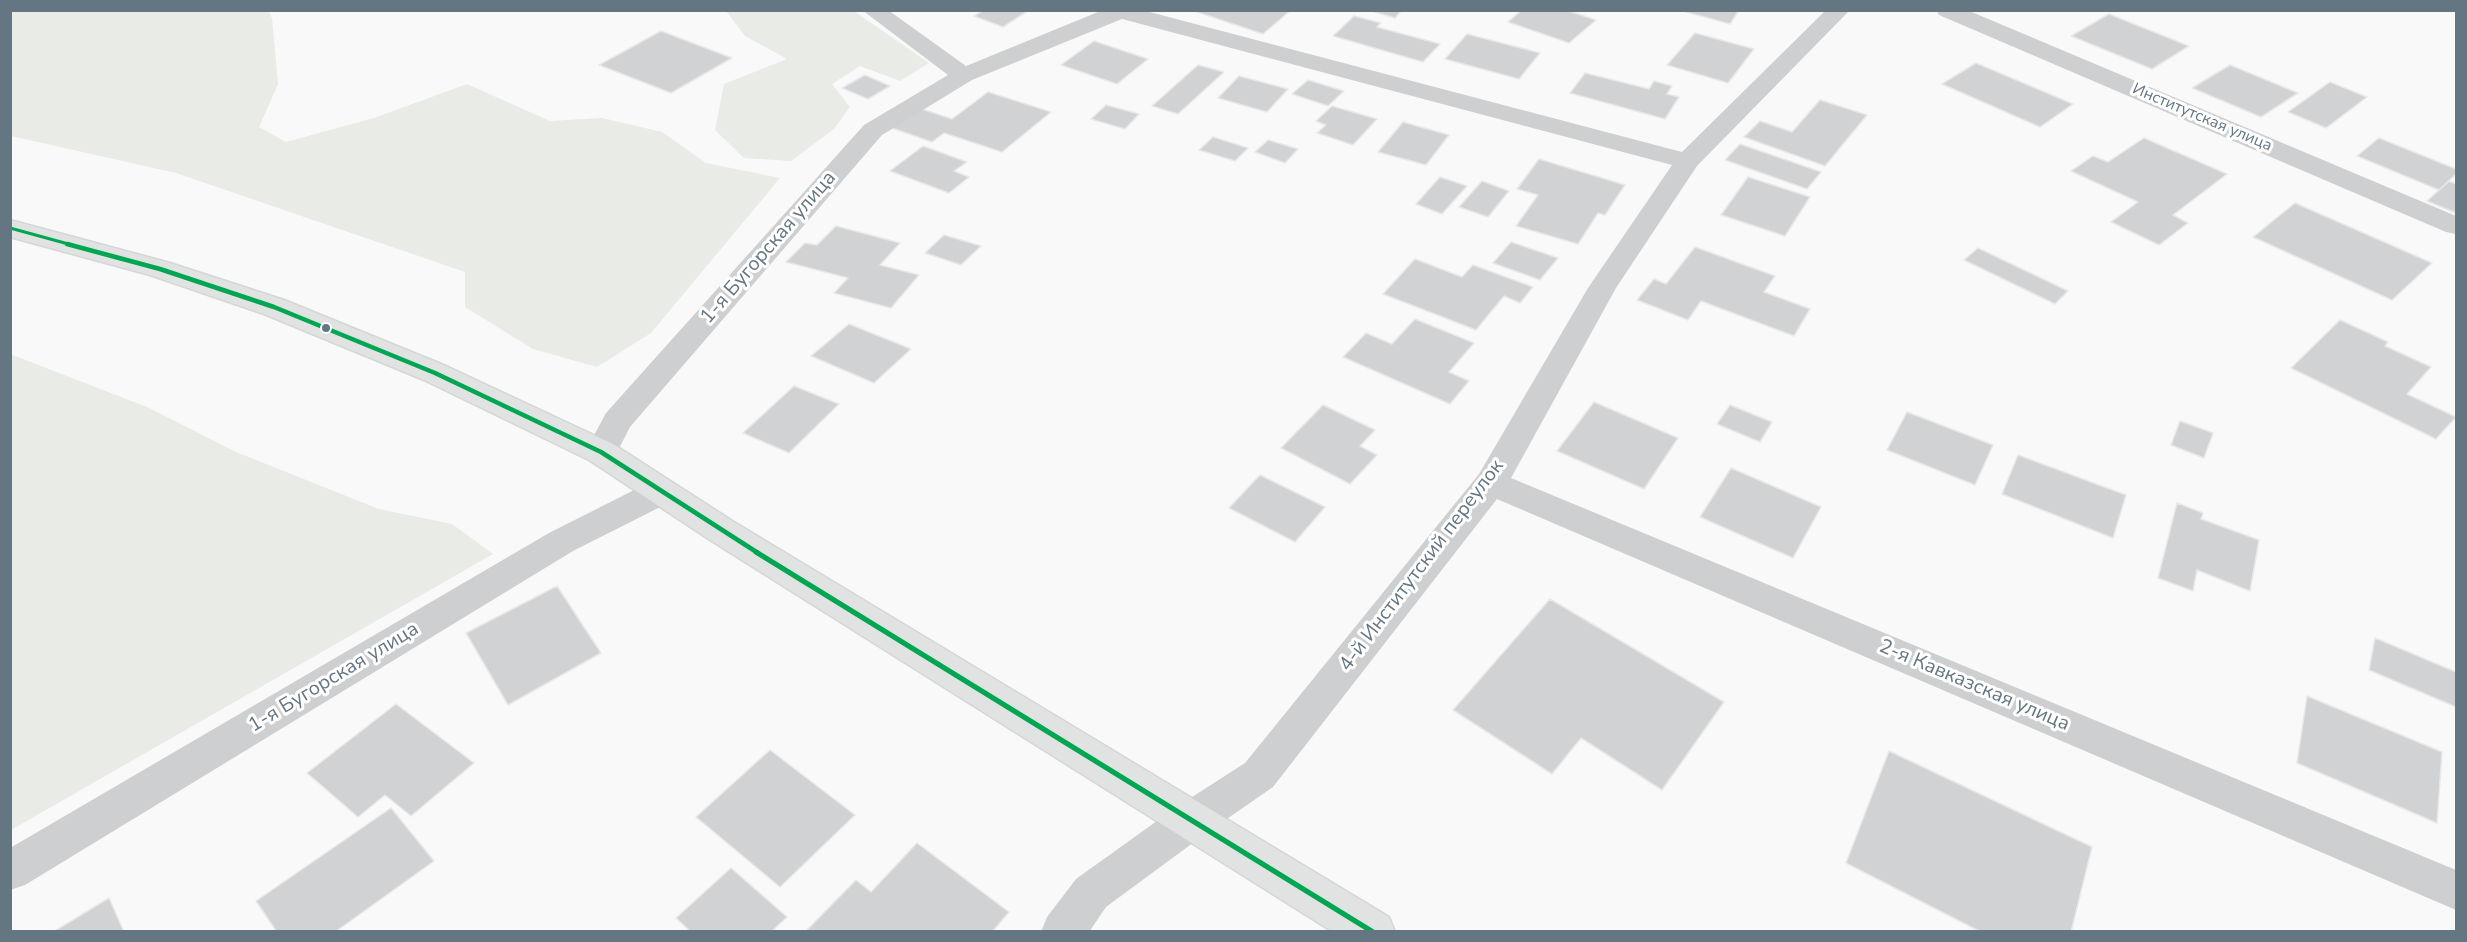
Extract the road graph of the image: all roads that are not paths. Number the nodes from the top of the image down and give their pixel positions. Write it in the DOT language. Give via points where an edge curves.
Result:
graph roads {
  1 [pos="873,10"];
  2 [pos="1839,10"];
  3 [pos="1947,10"];
  4 [pos="1123,11"];
  5 [pos="964,75"];
  6 [pos="1687,161"];
  7 [pos="2457,226"];
  8 [pos="10,228"];
  9 [pos="602,452"];
  10 [pos="1491,483"];
  11 [pos="662,491"];
  12 [pos="1190,821"];
  13 [pos="10,871"];
  14 [pos="2457,890"];
  15 [pos="1063,932"];
  16 [pos="1373,932"];
  1 -- 5 [label="street"];
  2 -- 6 [label="street, 4-й Институтский переулок"];
  3 -- 7 [label="street, Институтская улица"];
  4 -- 5 [label="street, 1-я Бугорская улица"];
  4 -- 6 [label="street"];
  5 -- 9 [label="street, 1-я Бугорская улица" via="873,130 617,422"];
  6 -- 10 [label="street, 4-й Институтский переулок" via="1602,288"];
  8 -- 9 [label="main road" via="160,268 274,307 435,373"];
  9 -- 11 [label="main road"];
  10 -- 12 [label="street, 4-й Институтский переулок" via="1259,775"];
  10 -- 14 [label="street, 2-я Кавказская улица"];
  11 -- 12 [label="main road"];
  11 -- 13 [label="street, 1-я Бугорская улица" via="561,543"];
  12 -- 15 [label="street, 4-й Институтский переулок" via="1091,893"];
  12 -- 16 [label="main road"];
}
